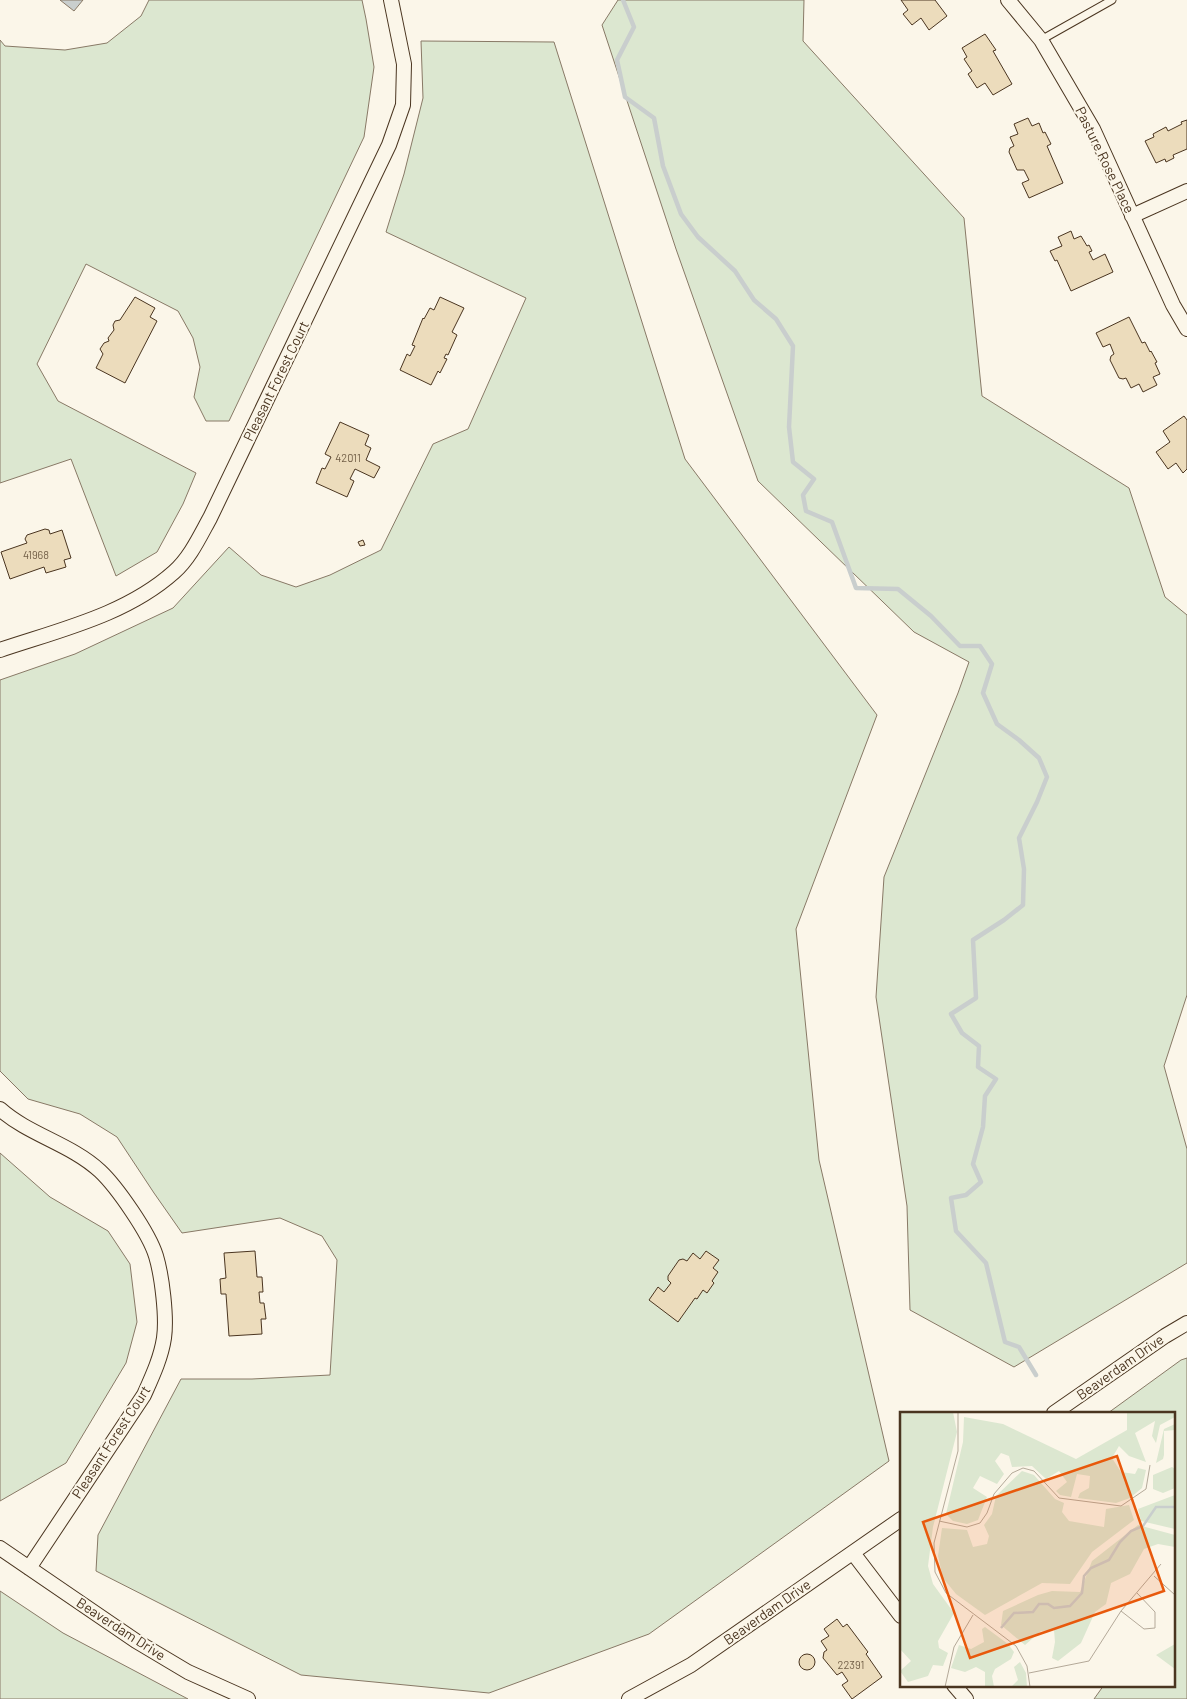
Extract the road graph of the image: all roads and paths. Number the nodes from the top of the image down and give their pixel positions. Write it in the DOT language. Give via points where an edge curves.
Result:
graph roads {
  1 [pos="391,0"];
  2 [pos="1008,0"];
  3 [pos="1112,0"];
  4 [pos="1042,40"];
  5 [pos="1187,192"];
  6 [pos="1132,216"];
  7 [pos="1187,329"];
  8 [pos="0,650"];
  9 [pos="0,1109"];
  10 [pos="1187,1323"];
  11 [pos="1055,1412"];
  12 [pos="900,1520"];
  13 [pos="0,1548"];
  14 [pos="853,1553"];
  15 [pos="29,1568"];
  16 [pos="900,1615"];
  17 [pos="955,1686"];
  18 [pos="248,1699"];
  19 [pos="629,1699"];
  20 [pos="966,1699"];
  1 -- 8 [label="street, Pleasant Forest Court" via="404,64 403,105 389,145 192,550 175,571 136,599 107,614"];
  2 -- 4 [label="street, Pasture Rose Place"];
  3 -- 4 [label="lane"];
  4 -- 6 [label="street, Pasture Rose Place" via="1093,129"];
  5 -- 6 [label="street"];
  6 -- 7 [label="street, Pasture Rose Place" via="1172,305"];
  9 -- 15 [label="street, Pleasant Forest Court" via="11,1119 99,1170 140,1223 156,1255 163,1290 164,1338 144,1396"];
  10 -- 11 [label="street, Beaverdam Drive"];
  12 -- 14 [label="street, Beaverdam Drive"];
  13 -- 15 [label="street, Beaverdam Drive"];
  14 -- 16 [label="street"];
  14 -- 19 [label="street, Beaverdam Drive" via="691,1665"];
  15 -- 18 [label="street, Beaverdam Drive" via="136,1641 188,1672"];
  17 -- 20 [label="street"];
}
